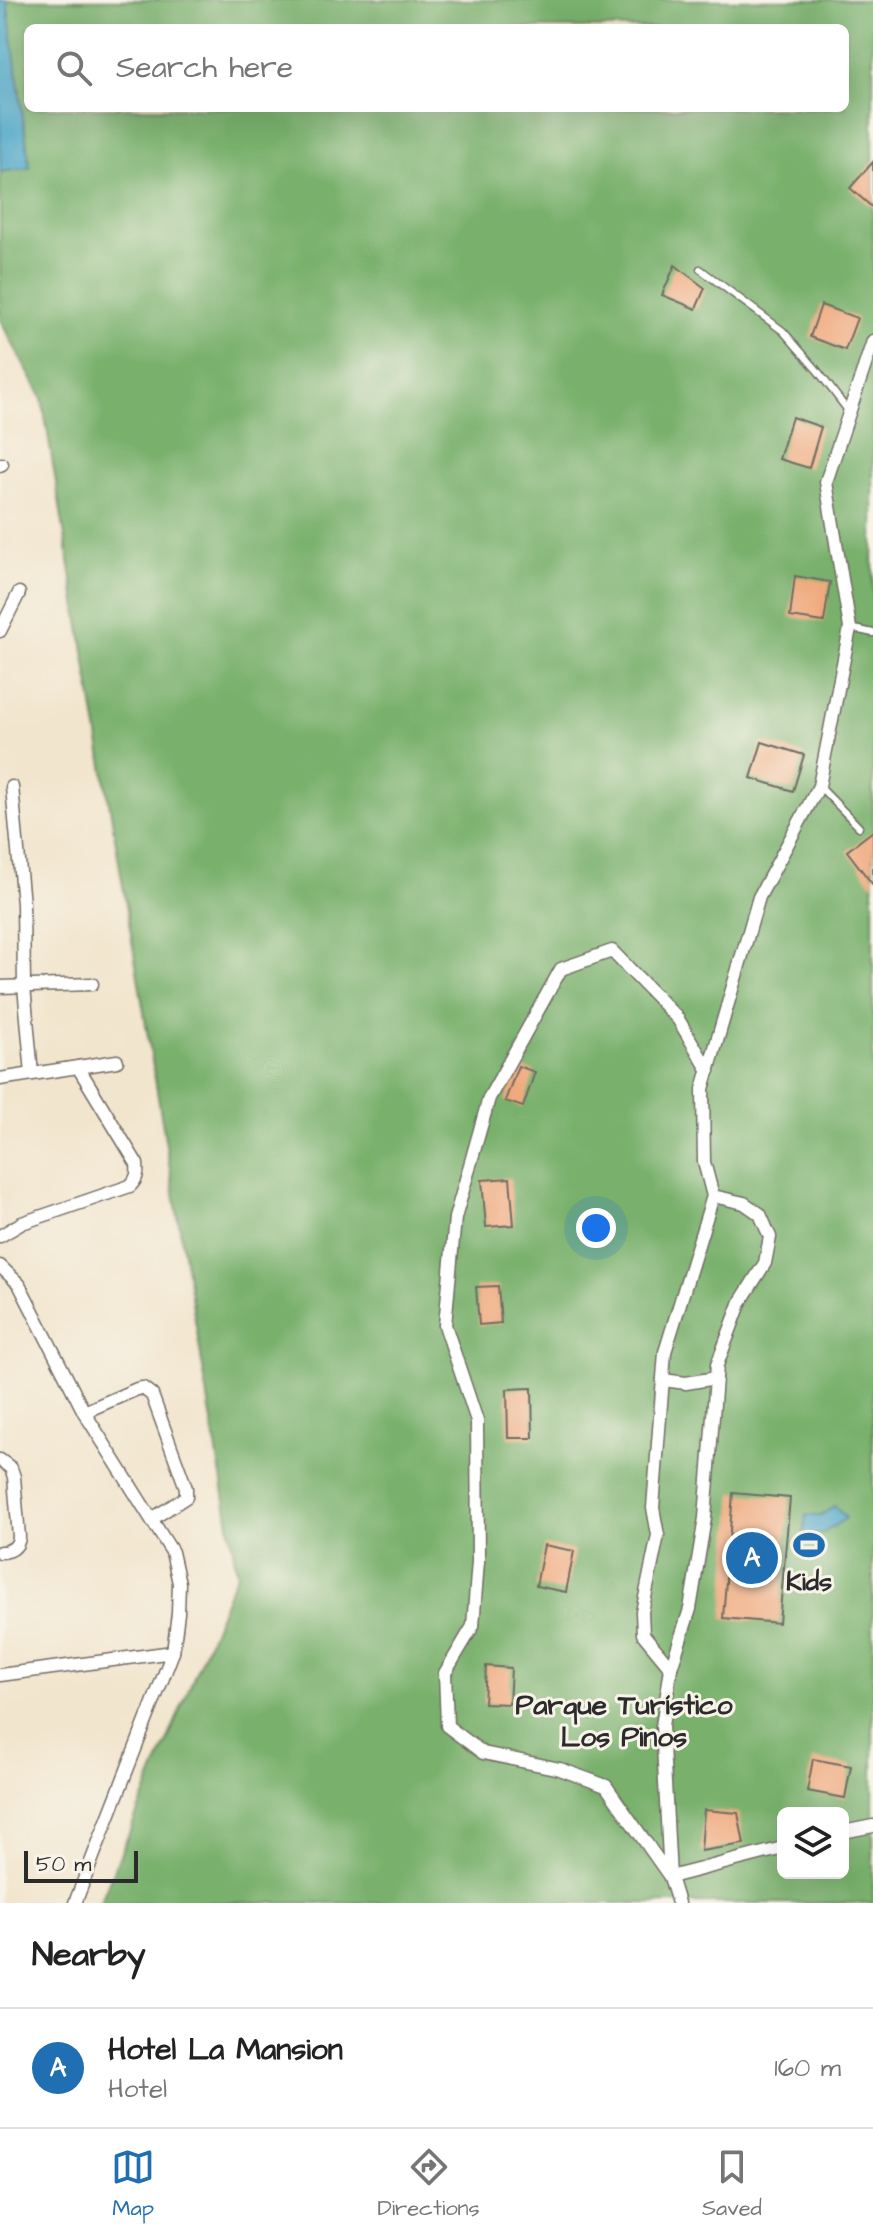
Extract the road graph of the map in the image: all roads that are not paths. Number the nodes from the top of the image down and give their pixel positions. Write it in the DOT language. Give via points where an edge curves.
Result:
graph roads {
  1 [pos="700,269"];
  2 [pos="873,341"];
  3 [pos="849,412"];
  4 [pos="19,593"];
  5 [pos="850,628"];
  6 [pos="0,631"];
  7 [pos="873,633"];
  8 [pos="819,786"];
  9 [pos="12,787"];
  10 [pos="859,827"];
  11 [pos="92,984"];
  12 [pos="24,986"];
  13 [pos="0,987"];
  14 [pos="117,1061"];
  15 [pos="78,1067"];
  16 [pos="709,1071"];
  17 [pos="32,1074"];
  18 [pos="0,1079"];
  19 [pos="713,1196"];
  20 [pos="0,1236"];
  21 [pos="0,1266"];
  22 [pos="716,1378"];
  23 [pos="663,1380"];
  24 [pos="84,1412"];
  25 [pos="0,1460"];
  26 [pos="152,1519"];
  27 [pos="0,1552"];
  28 [pos="173,1652"];
  29 [pos="671,1668"];
  30 [pos="0,1675"];
  31 [pos="873,1826"];
  32 [pos="849,1831"];
  33 [pos="777,1850"];
  34 [pos="670,1877"];
  35 [pos="75,1903"];
  36 [pos="678,1903"];
  1 -- 3 [label="lane" via="783,331"];
  2 -- 3 [label="street"];
  3 -- 5 [label="street" via="826,482"];
  4 -- 6 [label="street"];
  5 -- 7 [label="lane"];
  5 -- 8 [label="street"];
  8 -- 10 [label="lane"];
  8 -- 16 [label="street" via="759,897"];
  9 -- 12 [label="street"];
  11 -- 12 [label="street"];
  12 -- 13 [label="street"];
  12 -- 17 [label="street"];
  14 -- 15 [label="street"];
  15 -- 17 [label="street"];
  15 -- 20 [label="street" via="137,1164 136,1180"];
  16 -- 19 [label="street" via="703,1089 704,1162"];
  16 -- 34 [label="street" via="678,1019 612,951 561,969 489,1098 455,1218 445,1325 477,1421 478,1530 473,1626 445,1673 447,1726 483,1753 560,1769 606,1786"];
  17 -- 18 [label="street"];
  19 -- 22 [label="street" via="752,1208 770,1237 765,1263 741,1301"];
  19 -- 23 [label="street" via="665,1352"];
  21 -- 24 [label="street" via="19,1284"];
  22 -- 23 [label="street"];
  22 -- 29 [label="street" via="705,1518 690,1609"];
  23 -- 29 [label="street" via="653,1508 658,1535 642,1612 643,1634"];
  24 -- 26 [label="street"];
  24 -- 26 [label="street" via="137,1389 152,1395 186,1488 182,1501"];
  25 -- 27 [label="street" via="14,1477 19,1537 14,1549"];
  26 -- 28 [label="street" via="172,1552 179,1583"];
  28 -- 30 [label="street"];
  28 -- 35 [label="street"];
  29 -- 34 [label="street" via="662,1726"];
  31 -- 32 [label="street"];
  33 -- 34 [label="street"];
  34 -- 36 [label="street"];
}
